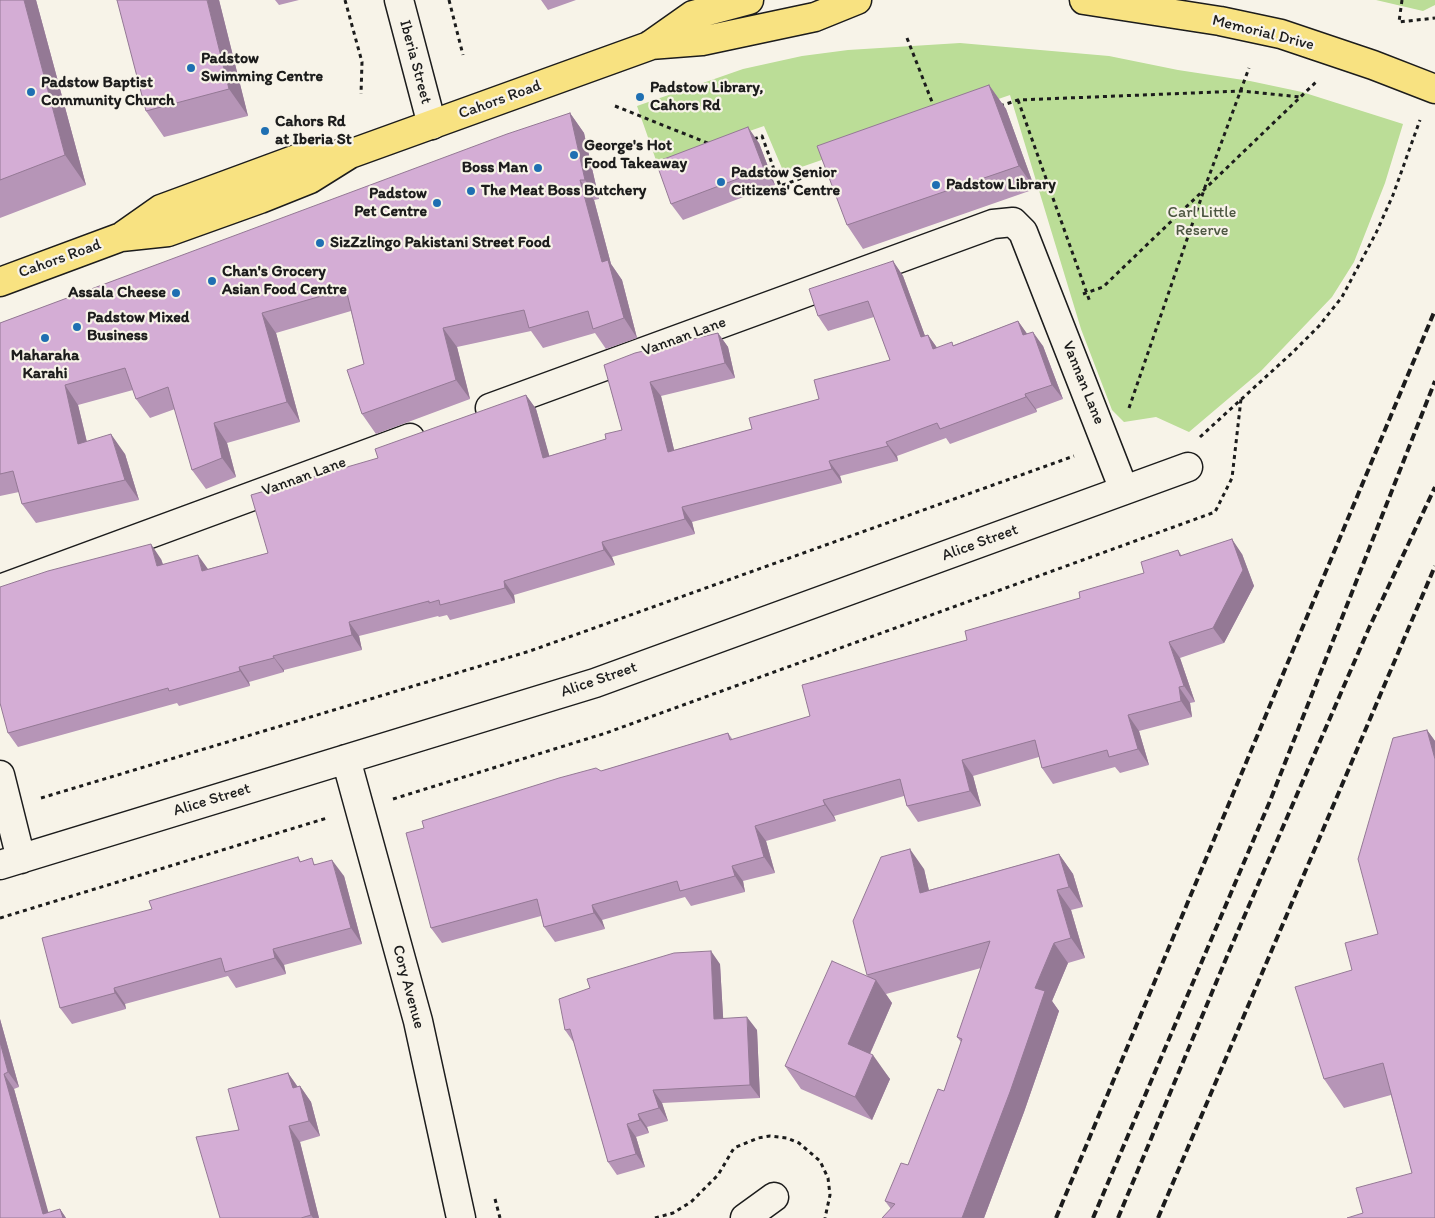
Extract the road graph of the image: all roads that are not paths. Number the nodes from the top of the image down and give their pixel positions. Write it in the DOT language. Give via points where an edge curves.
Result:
graph roads {
  1 [pos="398,0"];
  2 [pos="749,0"];
  3 [pos="857,0"];
  4 [pos="1084,0"];
  5 [pos="649,46"];
  6 [pos="1435,89"];
  7 [pos="432,125"];
  8 [pos="0,282"];
  9 [pos="467,417"];
  10 [pos="430,431"];
  11 [pos="1188,467"];
  12 [pos="1124,490"];
  13 [pos="0,589"];
  14 [pos="346,759"];
  15 [pos="0,775"];
  16 [pos="11,862"];
  17 [pos="774,1197"];
  18 [pos="461,1218"];
  19 [pos="745,1218"];
  1 -- 7 [label="street, Iberia Street"];
  2 -- 5 [label="main road, Cahors Road" via="693,15"];
  3 -- 5 [label="main road, Cahors Road" via="815,17 702,41"];
  4 -- 6 [label="main road, Memorial Drive" via="1281,34"];
  5 -- 7 [label="main road, Cahors Road"];
  7 -- 8 [label="main road, Cahors Road" via="350,154 293,160 161,209 120,237"];
  9 -- 12 [label="street, Vannan Lane" via="993,224 1013,222 1023,232"];
  10 -- 13 [label="street, Vannan Lane"];
  11 -- 12 [label="street, Alice Street"];
  12 -- 14 [label="street, Alice Street" via="595,683"];
  14 -- 16 [label="street, Alice Street"];
  14 -- 18 [label="street, Cory Avenue" via="418,1022"];
  15 -- 16 [label="street" via="9,808"];
  17 -- 19 [label="street"];
}
